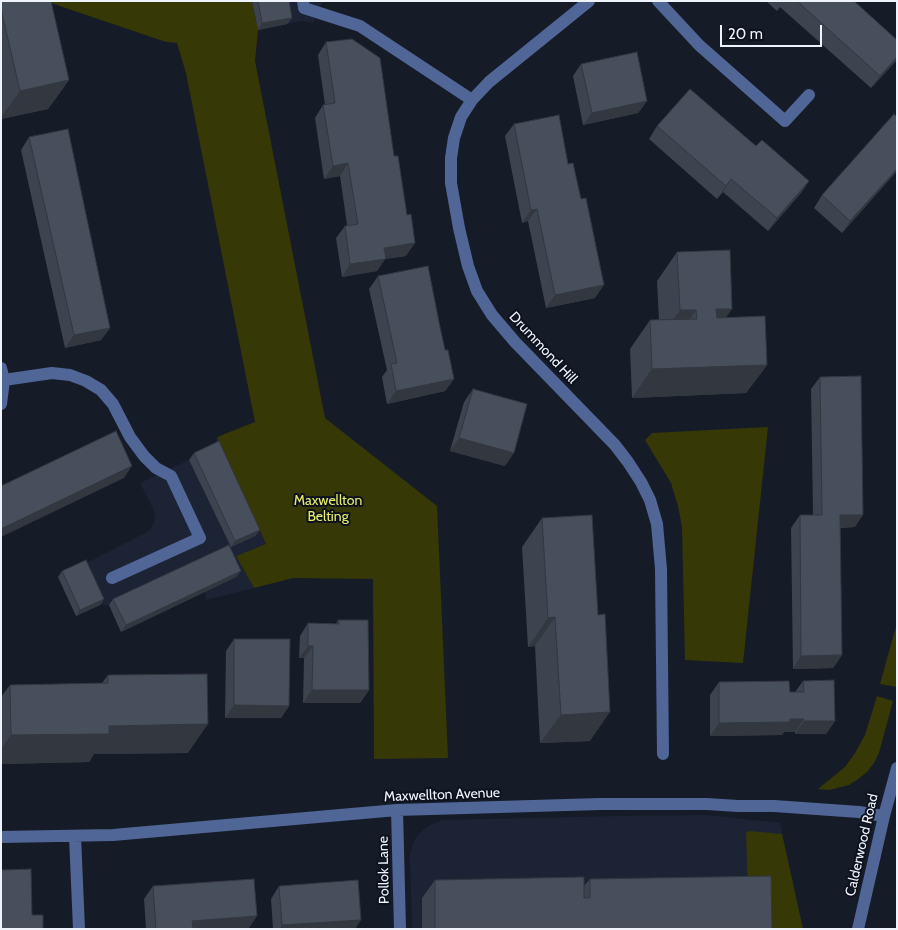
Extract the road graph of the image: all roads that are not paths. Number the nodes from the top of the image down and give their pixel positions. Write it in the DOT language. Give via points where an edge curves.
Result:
graph roads {
  1 [pos="303,1"];
  2 [pos="589,1"];
  3 [pos="658,1"];
  4 [pos="809,95"];
  5 [pos="472,100"];
  6 [pos="2,374"];
  7 [pos="1,404"];
  8 [pos="112,578"];
  9 [pos="663,754"];
  10 [pos="897,768"];
  11 [pos="397,810"];
  12 [pos="884,816"];
  13 [pos="75,836"];
  14 [pos="1,837"];
  15 [pos="79,929"];
  16 [pos="400,929"];
  17 [pos="858,929"];
  1 -- 5 [label="street" via="304,8 360,26"];
  2 -- 5 [label="street, Drummond Hill" via="489,82"];
  3 -- 4 [label="street" via="699,45 785,121"];
  5 -- 9 [label="street, Drummond Hill" via="461,117 454,138 451,183 468,266 477,291 515,342 615,445 650,500 657,524 661,569"];
  6 -- 7 [label="street"];
  6 -- 8 [label="street" via="70,375 101,390 144,456 171,476 200,538"];
  10 -- 12 [label="street, Calderwood Road"];
  11 -- 12 [label="street, Maxwellton Avenue" via="707,804 821,809"];
  11 -- 13 [label="street, Maxwellton Avenue"];
  11 -- 16 [label="street, Pollok Lane"];
  12 -- 17 [label="street, Calderwood Road"];
  13 -- 14 [label="street, Maxwellton Avenue"];
  13 -- 15 [label="street"];
}
